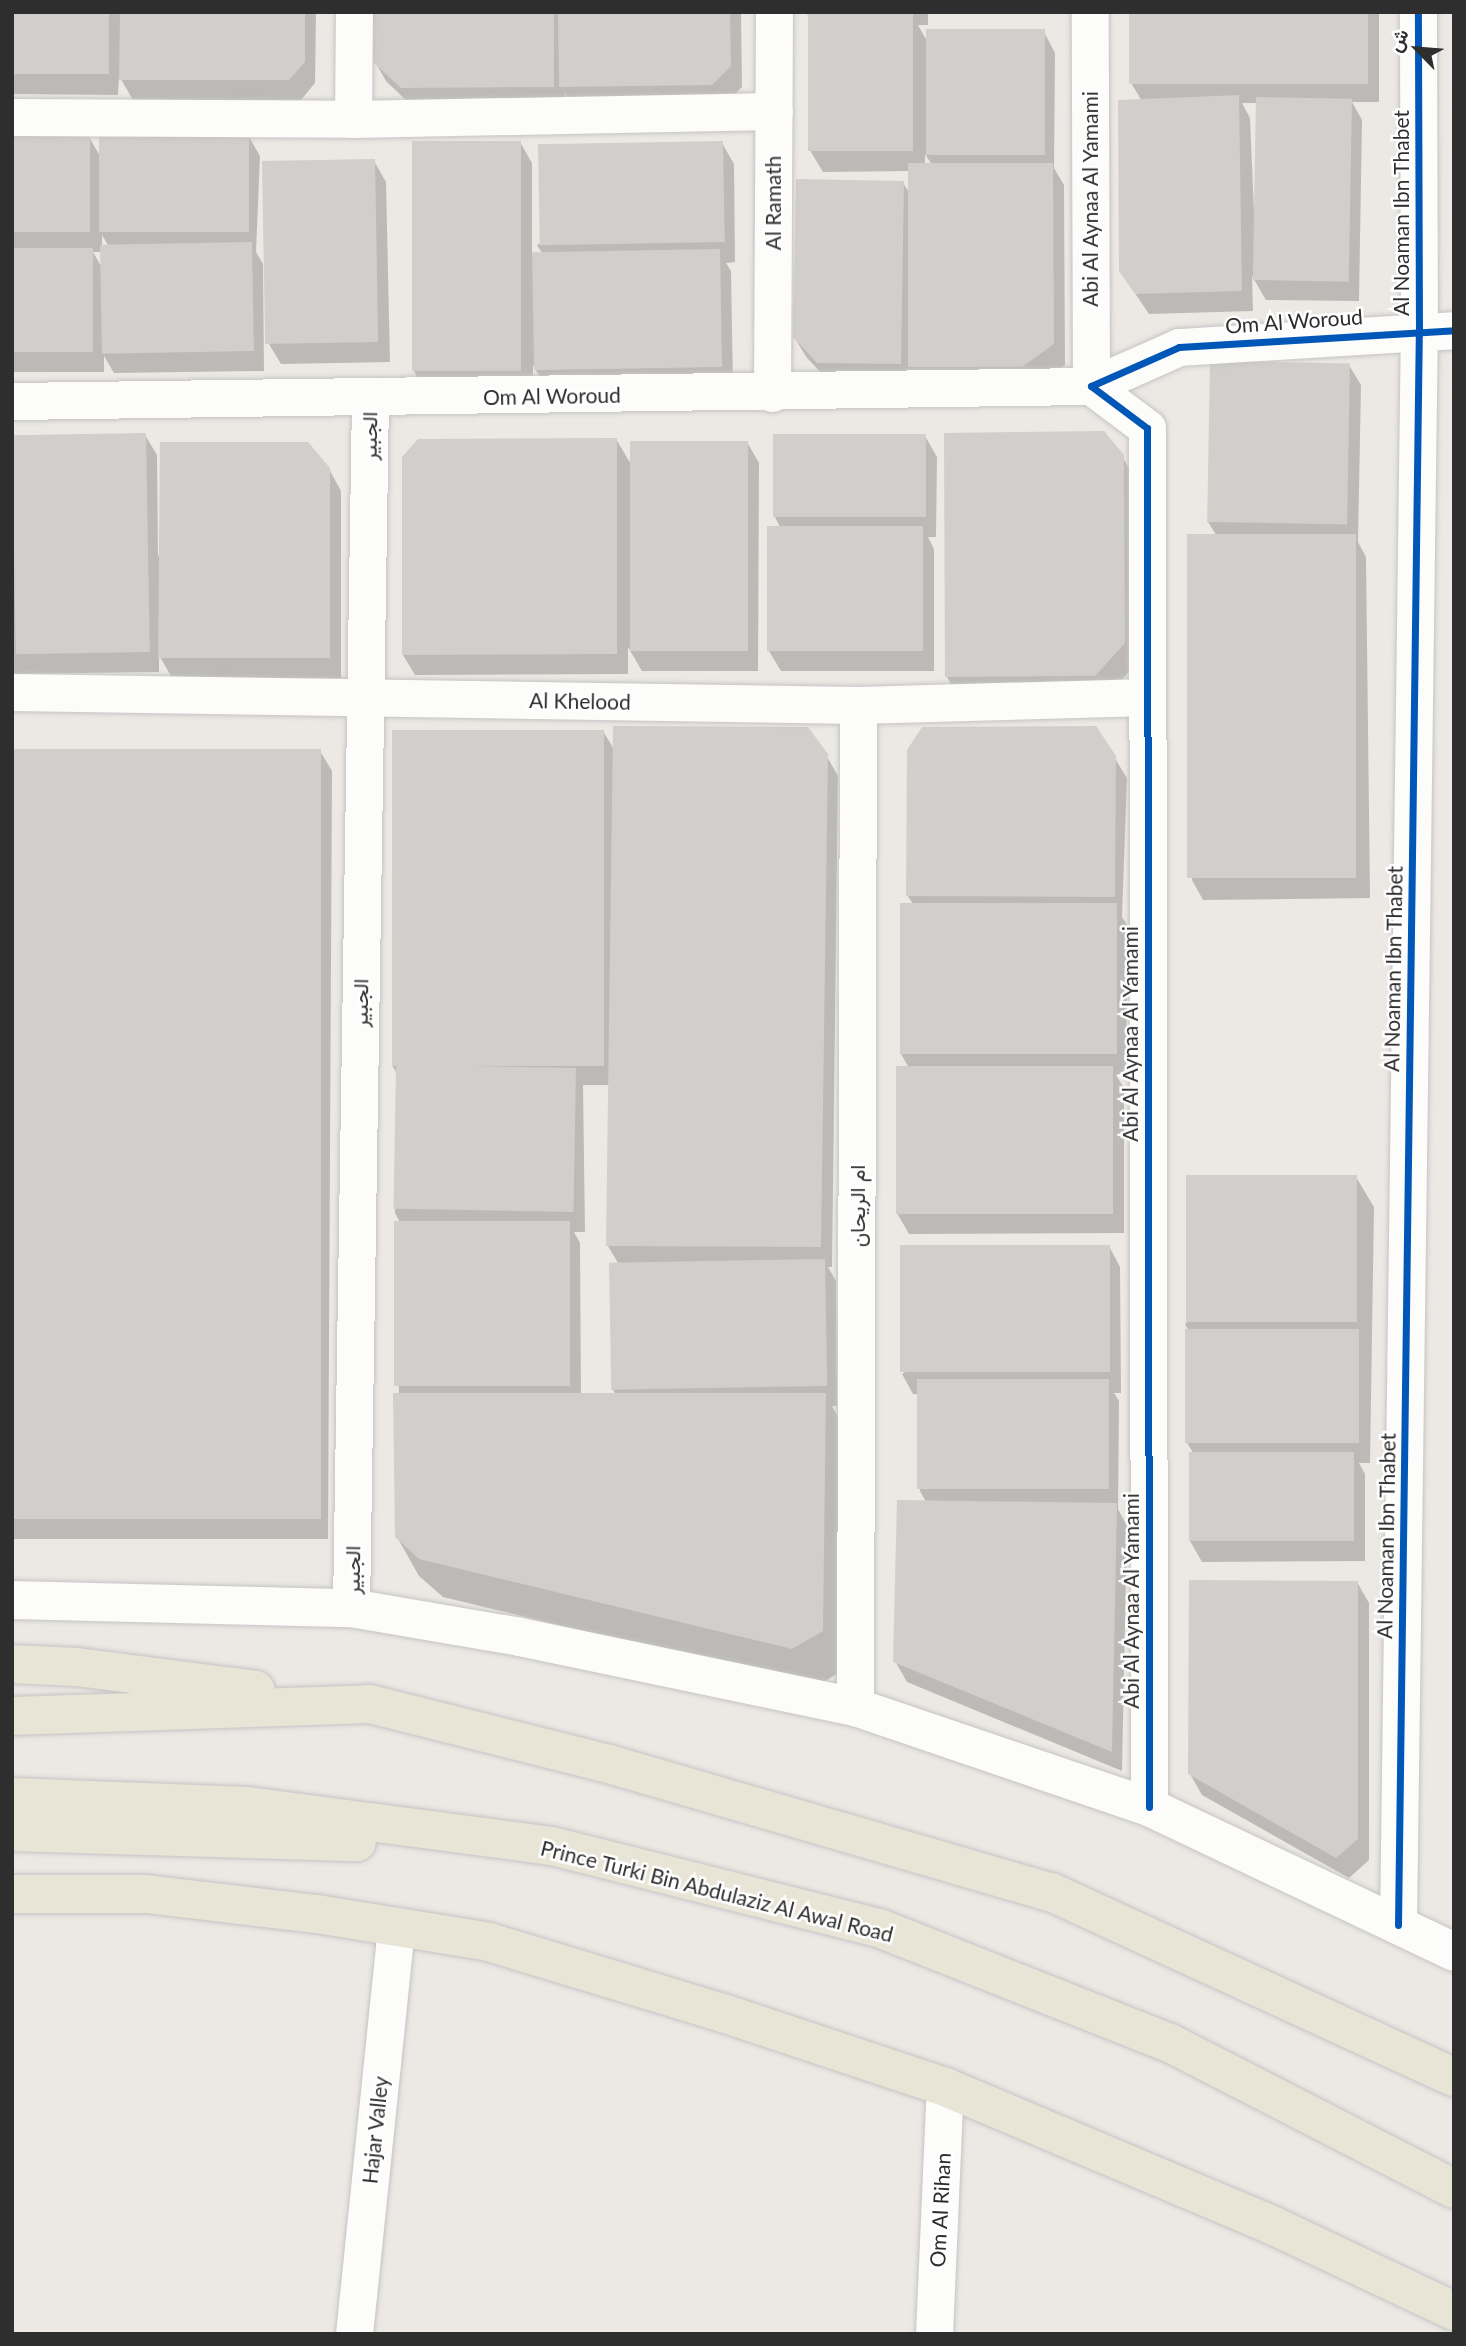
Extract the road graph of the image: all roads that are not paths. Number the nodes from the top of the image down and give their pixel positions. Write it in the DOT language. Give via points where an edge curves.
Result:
graph roads {
  1 [pos="354,12"];
  2 [pos="774,12"];
  3 [pos="1090,12"];
  4 [pos="1418,12"];
  5 [pos="774,111"];
  6 [pos="12,117"];
  7 [pos="353,119"];
  8 [pos="1436,330"];
  9 [pos="1091,386"];
  10 [pos="772,393"];
  11 [pos="370,398"];
  12 [pos="12,401"];
  13 [pos="12,692"];
  14 [pos="1147,697"];
  15 [pos="365,698"];
  16 [pos="858,705"];
  17 [pos="12,1600"];
  18 [pos="351,1608"];
  19 [pos="12,1664"];
  20 [pos="370,1704"];
  21 [pos="855,1707"];
  22 [pos="12,1716"];
  23 [pos="12,1797"];
  24 [pos="1149,1807"];
  25 [pos="12,1832"];
  26 [pos="552,1846"];
  27 [pos="12,1894"];
  28 [pos="1398,1925"];
  29 [pos="396,1927"];
  30 [pos="1454,1952"];
  31 [pos="1454,2077"];
  32 [pos="946,2087"];
  33 [pos="1454,2189"];
  34 [pos="1454,2311"];
  35 [pos="354,2334"];
  36 [pos="934,2334"];
  1 -- 7 [label="street"];
  2 -- 5 [label="street, Al Ramath"];
  3 -- 9 [label="street, Abi Al Aynaa Al Yamami"];
  4 -- 8 [label="street, Al Noaman Ibn Thabet"];
  5 -- 7 [label="street"];
  5 -- 10 [label="street, Al Ramath"];
  6 -- 7 [label="street"];
  8 -- 9 [label="street, Om Al Woroud" via="1178,347"];
  8 -- 28 [label="street, Al Noaman Ibn Thabet"];
  9 -- 10 [label="street, Om Al Woroud"];
  9 -- 14 [label="street, Abi Al Aynaa Al Yamami" via="1147,429"];
  10 -- 11 [label="street, Om Al Woroud"];
  11 -- 12 [label="street, Om Al Woroud"];
  11 -- 15 [label="street, الجبير"];
  13 -- 15 [label="street, Al Khelood"];
  14 -- 16 [label="street, Al Khelood"];
  14 -- 24 [label="street, Abi Al Aynaa Al Yamami"];
  15 -- 16 [label="street, Al Khelood"];
  15 -- 18 [label="street, الجبير"];
  16 -- 21 [label="street, ام الريحان"];
  17 -- 18 [label="street"];
  18 -- 21 [label="street" via="520,1637"];
  19 -- 20 [label="main road" via="77,1667"];
  20 -- 22 [label="main road"];
  20 -- 31 [label="main road" via="609,1764 1051,1892"];
  21 -- 24 [label="street"];
  23 -- 26 [label="main road, Prince Turki Bin Abdulaziz Al Awal Road" via="248,1806"];
  24 -- 28 [label="street"];
  25 -- 26 [label="main road"];
  26 -- 33 [label="main road, Prince Turki Bin Abdulaziz Al Awal Road" via="879,1928 1170,2043"];
  27 -- 29 [label="main road" via="146,1894"];
  28 -- 30 [label="street"];
  29 -- 32 [label="main road" via="489,1942"];
  29 -- 35 [label="street, Hajar Valley"];
  32 -- 34 [label="main road" via="1274,2226"];
  32 -- 36 [label="street, Om Al Rihan"];
}
